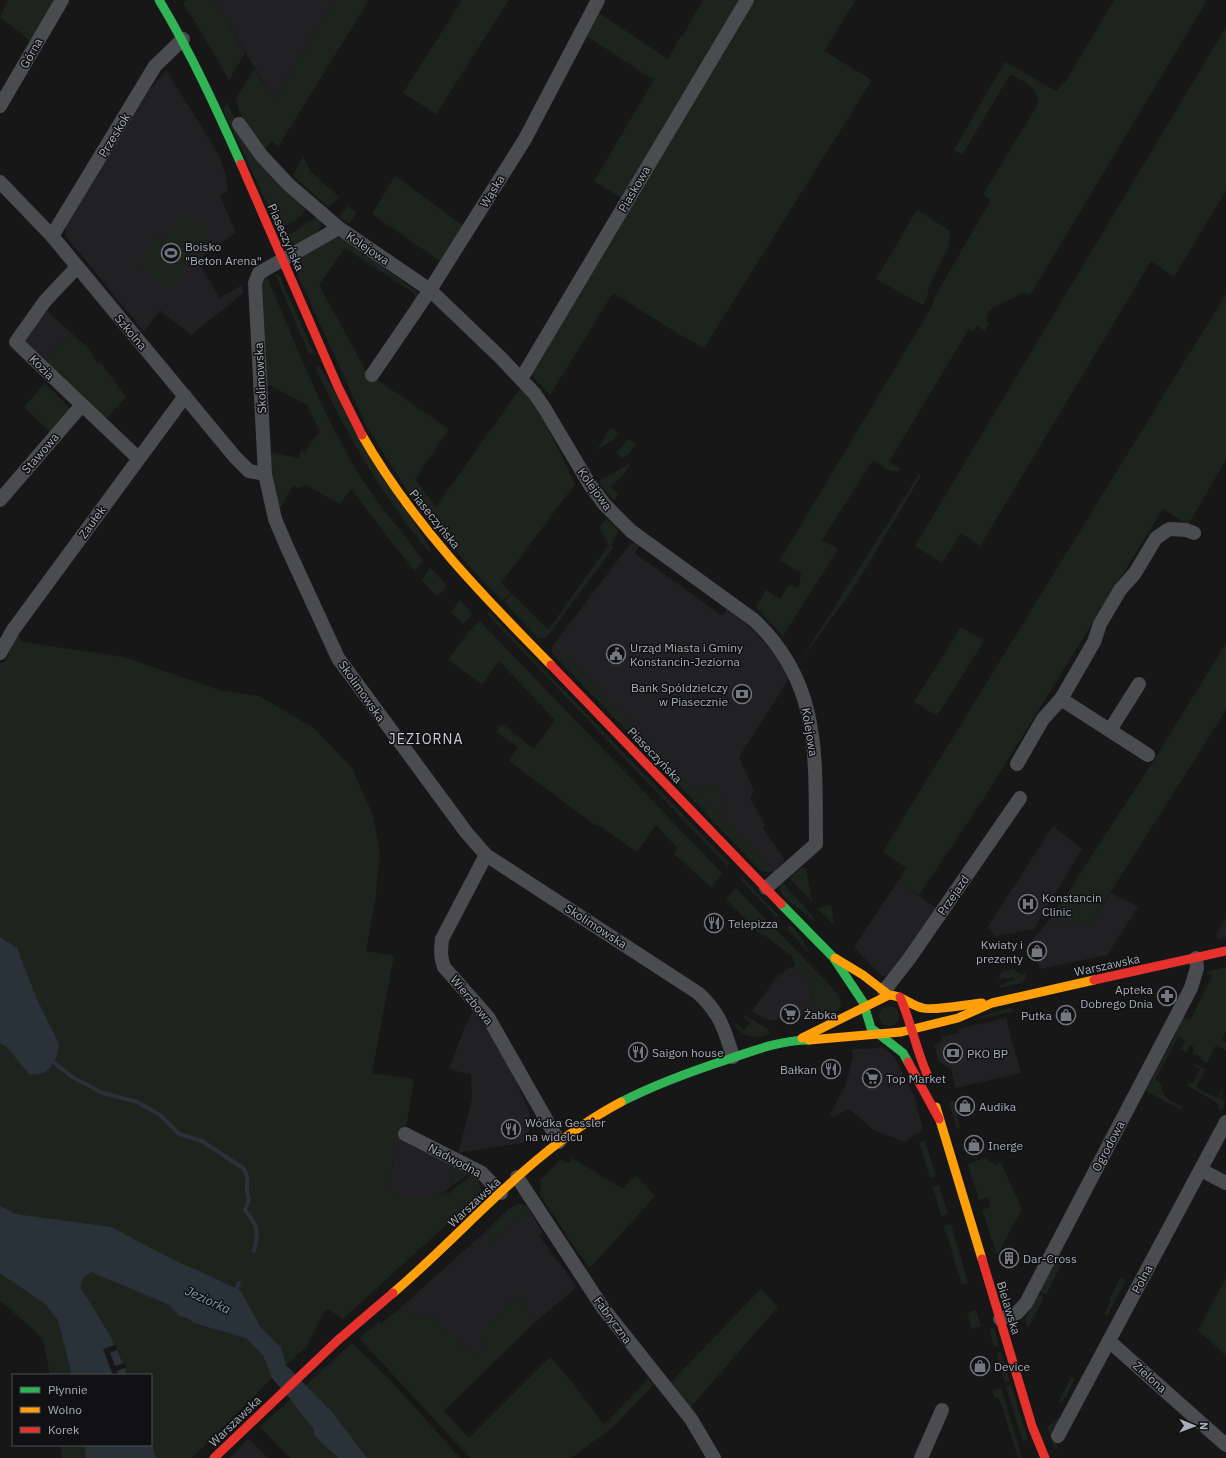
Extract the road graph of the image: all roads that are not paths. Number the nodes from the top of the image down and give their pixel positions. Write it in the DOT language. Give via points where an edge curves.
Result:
graph roads {
  1 [pos="62,0"];
  2 [pos="159,0"];
  3 [pos="598,0"];
  4 [pos="747,0"];
  5 [pos="183,40"];
  6 [pos="0,106"];
  7 [pos="239,124"];
  8 [pos="0,182"];
  9 [pos="339,228"];
  10 [pos="52,236"];
  11 [pos="282,259"];
  12 [pos="78,267"];
  13 [pos="430,290"];
  14 [pos="372,375"];
  15 [pos="521,379"];
  16 [pos="185,396"];
  17 [pos="81,406"];
  18 [pos="138,458"];
  19 [pos="265,474"];
  20 [pos="0,500"];
  21 [pos="1194,533"];
  22 [pos="1,652"];
  23 [pos="1139,684"];
  24 [pos="1061,699"];
  25 [pos="1110,730"];
  26 [pos="1148,755"];
  27 [pos="1016,764"];
  28 [pos="1020,798"];
  29 [pos="486,855"];
  30 [pos="766,888"];
  31 [pos="1226,951"];
  32 [pos="833,957"];
  33 [pos="1196,958"];
  34 [pos="887,993"];
  35 [pos="900,997"];
  36 [pos="992,1003"];
  37 [pos="866,1008"];
  38 [pos="911,1030"];
  39 [pos="879,1034"];
  40 [pos="797,1040"];
  41 [pos="733,1057"];
  42 [pos="939,1119"];
  43 [pos="1226,1122"];
  44 [pos="405,1134"];
  45 [pos="559,1142"];
  46 [pos="1201,1170"];
  47 [pos="517,1177"];
  48 [pos="1226,1183"];
  49 [pos="501,1193"];
  50 [pos="1000,1319"];
  51 [pos="1109,1341"];
  52 [pos="942,1410"];
  53 [pos="1058,1436"];
  54 [pos="1226,1446"];
  55 [pos="214,1458"];
  56 [pos="714,1458"];
  57 [pos="921,1458"];
  58 [pos="1044,1458"];
  1 -- 6 [label="street, Górna"];
  2 -- 5 [label="main road, Piaseczyńska"];
  3 -- 13 [label="street, Wąska" via="525,139"];
  4 -- 15 [label="street, Piaskowa"];
  5 -- 10 [label="street, Przeskok" via="155,66"];
  5 -- 11 [label="main road, Piaseczyńska" via="207,87"];
  7 -- 9 [label="street, Kolejowa" via="261,155 288,184"];
  8 -- 10 [label="street, Szkolna"];
  9 -- 11 [label="street, Skolimowska"];
  9 -- 13 [label="street, Kolejowa"];
  10 -- 12 [label="street, Szkolna"];
  11 -- 19 [label="street, Skolimowska" via="259,273 255,283"];
  11 -- 30 [label="main road, Piaseczyńska" via="356,425 408,507 436,543 540,654"];
  12 -- 16 [label="street, Szkolna"];
  12 -- 17 [label="street, Kozia" via="45,301 16,342"];
  13 -- 14 [label="street, Wąska"];
  13 -- 15 [label="street, Kolejowa"];
  15 -- 30 [label="street, Kolejowa" via="545,409 590,485 605,505 631,531 754,620 779,647 795,673 809,713 814,748 816,844"];
  16 -- 18 [label="street, Zaułek"];
  16 -- 19 [label="street, Szkolna" via="247,469 253,473"];
  17 -- 18 [label="street, Kozia"];
  17 -- 20 [label="street, Stawowa"];
  18 -- 22 [label="street, Zaułek" via="13,630"];
  19 -- 29 [label="street, Skolimowska" via="275,519 338,658 451,813"];
  21 -- 24 [label="street" via="1170,530 1156,538 1135,573 1120,590"];
  23 -- 25 [label="street"];
  24 -- 25 [label="street"];
  24 -- 27 [label="street" via="1044,719"];
  25 -- 26 [label="street"];
  28 -- 34 [label="street, Przejazd"];
  29 -- 41 [label="street, Skolimowska" via="698,993 722,1022"];
  29 -- 45 [label="street, Wierzbowa" via="442,939 441,959 444,967 488,1018"];
  30 -- 32 [label="main road, Piaseczyńska"];
  31 -- 33 [label="main road, Warszawska"];
  32 -- 34 [label="main road, Piaseczyńska" via="863,974"];
  32 -- 37 [label="main road, Piaseczyńska"];
  33 -- 36 [label="main road, Warszawska"];
  33 -- 50 [label="street, Ogrodowa" via="1197,968 1191,988 1026,1303 1017,1313"];
  34 -- 35 [label="main road"];
  34 -- 37 [label="main road"];
  35 -- 36 [label="main road, Warszawska" via="925,1009 956,1004"];
  35 -- 38 [label="main road"];
  36 -- 38 [label="main road, Warszawska" via="958,1018"];
  37 -- 39 [label="main road" via="870,1025"];
  37 -- 40 [label="main road, Warszawska"];
  38 -- 39 [label="main road"];
  38 -- 42 [label="main road, Bielawska" via="933,1090"];
  39 -- 40 [label="main road, Warszawska"];
  39 -- 42 [label="main road, Bielawska" via="903,1053"];
  40 -- 41 [label="main road, Warszawska"];
  41 -- 45 [label="main road, Warszawska" via="640,1092"];
  42 -- 50 [label="main road, Bielawska"];
  43 -- 46 [label="street, Polna"];
  44 -- 49 [label="street, Nadwodna" via="482,1173"];
  45 -- 47 [label="main road, Warszawska"];
  46 -- 48 [label="street"];
  46 -- 51 [label="street, Polna"];
  47 -- 49 [label="main road, Warszawska"];
  47 -- 56 [label="street, Fabryczna" via="603,1308 691,1419"];
  49 -- 55 [label="main road, Warszawska" via="399,1288 338,1340"];
  50 -- 58 [label="main road, Bielawska" via="1033,1430"];
  51 -- 53 [label="street, Polna"];
  51 -- 54 [label="street, Zielona"];
  52 -- 57 [label="street"];
}
